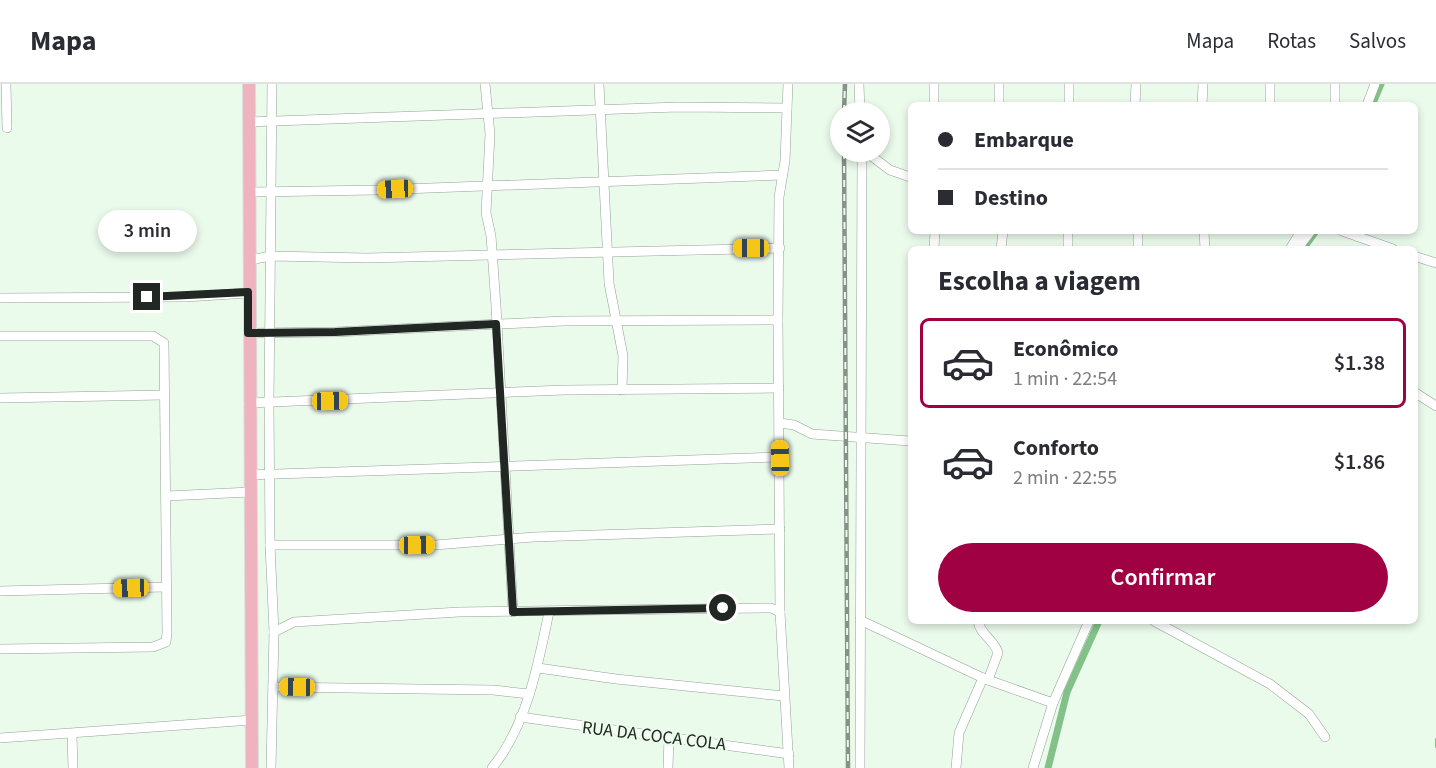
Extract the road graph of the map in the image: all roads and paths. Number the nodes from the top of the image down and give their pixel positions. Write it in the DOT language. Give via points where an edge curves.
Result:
graph roads {
  1 [pos="6,84"];
  2 [pos="249,84"];
  3 [pos="272,84"];
  4 [pos="485,84"];
  5 [pos="599,84"];
  6 [pos="788,84"];
  7 [pos="860,84"];
  8 [pos="934,84"];
  9 [pos="999,84"];
  10 [pos="1069,84"];
  11 [pos="1136,84"];
  12 [pos="1203,84"];
  13 [pos="1270,84"];
  14 [pos="1335,84"];
  15 [pos="1375,84"];
  16 [pos="860,102"];
  17 [pos="934,102"];
  18 [pos="999,102"];
  19 [pos="1069,102"];
  20 [pos="1135,102"];
  21 [pos="1202,102"];
  22 [pos="1270,102"];
  23 [pos="1335,102"];
  24 [pos="1368,102"];
  25 [pos="787,108"];
  26 [pos="602,110"];
  27 [pos="489,115"];
  28 [pos="271,121"];
  29 [pos="248,122"];
  30 [pos="7,128"];
  31 [pos="864,162"];
  32 [pos="878,162"];
  33 [pos="782,175"];
  34 [pos="908,176"];
  35 [pos="605,181"];
  36 [pos="487,186"];
  37 [pos="272,191"];
  38 [pos="250,192"];
  39 [pos="1347,234"];
  40 [pos="1364,244"];
  41 [pos="780,248"];
  42 [pos="608,251"];
  43 [pos="492,254"];
  44 [pos="271,256"];
  45 [pos="1418,257"];
  46 [pos="249,260"];
  47 [pos="1436,263"];
  48 [pos="248,292"];
  49 [pos="0,298"];
  50 [pos="778,320"];
  51 [pos="618,322"];
  52 [pos="496,324"];
  53 [pos="270,332"];
  54 [pos="248,333"];
  55 [pos="0,336"];
  56 [pos="779,388"];
  57 [pos="622,390"];
  58 [pos="500,394"];
  59 [pos="164,395"];
  60 [pos="1418,395"];
  61 [pos="0,398"];
  62 [pos="269,402"];
  63 [pos="249,403"];
  64 [pos="1436,406"];
  65 [pos="780,423"];
  66 [pos="861,437"];
  67 [pos="908,441"];
  68 [pos="780,458"];
  69 [pos="504,466"];
  70 [pos="250,475"];
  71 [pos="269,475"];
  72 [pos="250,492"];
  73 [pos="167,496"];
  74 [pos="780,529"];
  75 [pos="509,541"];
  76 [pos="270,545"];
  77 [pos="165,587"];
  78 [pos="0,591"];
  79 [pos="513,612"];
  80 [pos="549,612"];
  81 [pos="780,612"];
  82 [pos="860,620"];
  83 [pos="978,624"];
  84 [pos="1088,624"];
  85 [pos="1160,624"];
  86 [pos="274,632"];
  87 [pos="0,649"];
  88 [pos="538,668"];
  89 [pos="985,679"];
  90 [pos="273,687"];
  91 [pos="529,694"];
  92 [pos="783,696"];
  93 [pos="273,698"];
  94 [pos="252,699"];
  95 [pos="1053,703"];
  96 [pos="520,717"];
  97 [pos="252,720"];
  98 [pos="72,735"];
  99 [pos="669,737"];
  100 [pos="1325,737"];
  101 [pos="0,738"];
  102 [pos="789,754"];
  103 [pos="73,768"];
  104 [pos="252,768"];
  105 [pos="271,768"];
  106 [pos="492,768"];
  107 [pos="668,768"];
  108 [pos="789,768"];
  109 [pos="860,768"];
  110 [pos="956,768"];
  111 [pos="1033,768"];
  1 -- 30 [label="street"];
  2 -- 29 [label="main road"];
  3 -- 28 [label="street"];
  4 -- 27 [label="street"];
  5 -- 26 [label="street"];
  6 -- 25 [label="street"];
  7 -- 16 [label="street"];
  8 -- 17 [label="street"];
  9 -- 18 [label="street"];
  10 -- 19 [label="street"];
  11 -- 20 [label="street"];
  12 -- 21 [label="street"];
  13 -- 22 [label="street"];
  14 -- 23 [label="street"];
  15 -- 24 [label="street"];
  25 -- 26 [label="street"];
  25 -- 33 [label="street"];
  26 -- 27 [label="street"];
  26 -- 35 [label="street"];
  27 -- 28 [label="street"];
  27 -- 36 [label="street"];
  28 -- 29 [label="street"];
  28 -- 37 [label="street"];
  29 -- 38 [label="main road"];
  31 -- 66 [label="street"];
  32 -- 34 [label="street"];
  33 -- 35 [label="street"];
  33 -- 41 [label="street"];
  35 -- 36 [label="street"];
  35 -- 42 [label="street"];
  36 -- 37 [label="street"];
  36 -- 43 [label="street"];
  37 -- 38 [label="street"];
  37 -- 44 [label="street"];
  38 -- 46 [label="main road"];
  39 -- 40 [label="street"];
  41 -- 42 [label="street"];
  41 -- 50 [label="street"];
  42 -- 43 [label="street"];
  42 -- 51 [label="street" via="609,283"];
  43 -- 44 [label="street"];
  43 -- 52 [label="street"];
  44 -- 46 [label="street"];
  44 -- 53 [label="street"];
  45 -- 47 [label="street"];
  46 -- 48 [label="main road"];
  48 -- 49 [label="street" via="186,297"];
  48 -- 54 [label="main road"];
  50 -- 51 [label="street"];
  50 -- 56 [label="street"];
  51 -- 52 [label="street"];
  51 -- 57 [label="street"];
  52 -- 53 [label="street"];
  52 -- 58 [label="street"];
  53 -- 54 [label="street"];
  53 -- 62 [label="street"];
  54 -- 63 [label="main road"];
  55 -- 59 [label="street" via="153,336 165,348"];
  56 -- 57 [label="street"];
  56 -- 65 [label="street"];
  57 -- 58 [label="street"];
  58 -- 62 [label="street"];
  58 -- 69 [label="street"];
  59 -- 61 [label="street"];
  59 -- 73 [label="street"];
  60 -- 64 [label="street"];
  62 -- 63 [label="street"];
  62 -- 71 [label="street"];
  63 -- 70 [label="main road"];
  65 -- 66 [label="street" via="812,434"];
  65 -- 68 [label="street"];
  66 -- 67 [label="street"];
  66 -- 82 [label="street"];
  68 -- 69 [label="street"];
  68 -- 74 [label="street"];
  69 -- 71 [label="street"];
  69 -- 75 [label="street"];
  70 -- 71 [label="street"];
  70 -- 72 [label="main road"];
  71 -- 76 [label="street"];
  72 -- 73 [label="street"];
  72 -- 94 [label="main road"];
  73 -- 77 [label="street"];
  74 -- 75 [label="street"];
  74 -- 81 [label="street"];
  75 -- 76 [label="street"];
  75 -- 79 [label="street"];
  76 -- 86 [label="street"];
  77 -- 78 [label="street"];
  77 -- 87 [label="street" via="167,633 162,645"];
  79 -- 80 [label="street"];
  79 -- 86 [label="street" via="341,618 294,622"];
  80 -- 81 [label="street" via="702,607 771,608"];
  80 -- 88 [label="street"];
  81 -- 92 [label="street"];
  82 -- 89 [label="street"];
  82 -- 109 [label="street"];
  83 -- 89 [label="street" via="998,653"];
  84 -- 95 [label="street"];
  85 -- 100 [label="street" via="1270,684 1309,714"];
  86 -- 90 [label="street"];
  88 -- 91 [label="street"];
  88 -- 92 [label="street"];
  89 -- 95 [label="street"];
  89 -- 110 [label="street" via="959,733"];
  90 -- 91 [label="street" via="493,690"];
  90 -- 93 [label="street"];
  91 -- 96 [label="street"];
  92 -- 102 [label="street"];
  93 -- 94 [label="street"];
  93 -- 105 [label="street"];
  94 -- 97 [label="main road"];
  95 -- 111 [label="street"];
  96 -- 99 [label="street, RUA DA COCA COLA"];
  96 -- 106 [label="street"];
  97 -- 98 [label="street"];
  97 -- 104 [label="main road"];
  98 -- 101 [label="street"];
  98 -- 103 [label="street"];
  99 -- 102 [label="street, RUA DA COCA COLA"];
  99 -- 107 [label="street"];
  102 -- 108 [label="street"];
}
